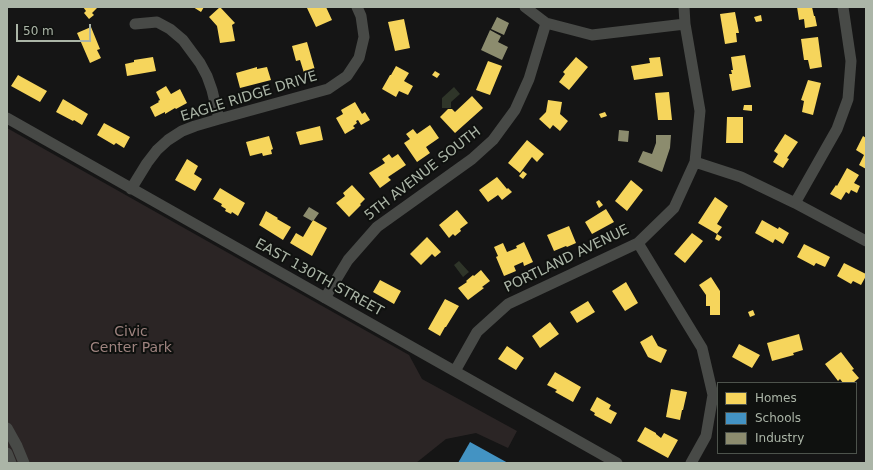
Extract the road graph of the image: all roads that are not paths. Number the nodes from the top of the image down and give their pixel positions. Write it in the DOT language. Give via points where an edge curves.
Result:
graph roads {
  1 [pos="357,7"];
  2 [pos="525,7"];
  3 [pos="684,7"];
  4 [pos="843,7"];
  5 [pos="546,23"];
  6 [pos="135,24"];
  7 [pos="685,24"];
  8 [pos="7,118"];
  9 [pos="219,119"];
  10 [pos="695,162"];
  11 [pos="131,189"];
  12 [pos="795,203"];
  13 [pos="866,241"];
  14 [pos="638,243"];
  15 [pos="325,298"];
  16 [pos="455,371"];
  17 [pos="716,395"];
  18 [pos="7,428"];
  19 [pos="7,453"];
  20 [pos="11,463"];
  21 [pos="24,463"];
  22 [pos="617,463"];
  23 [pos="691,463"];
  1 -- 9 [label="street, EAGLE RIDGE DRIVE" via="364,37 359,58 347,76 328,89"];
  2 -- 5 [label="street"];
  3 -- 7 [label="street, PORTLAND AVENUE"];
  4 -- 12 [label="street" via="851,61 848,99 837,130"];
  5 -- 7 [label="street" via="592,35"];
  5 -- 15 [label="street, 5TH AVENUE SOUTH" via="529,79 515,110 493,140 472,159 377,227 348,260"];
  6 -- 9 [label="street" via="157,22 183,40 207,76"];
  7 -- 10 [label="street, PORTLAND AVENUE" via="700,111"];
  8 -- 11 [label="street, EAST 130TH STREET"];
  9 -- 11 [label="street, EAGLE RIDGE DRIVE" via="182,131 168,140 146,163"];
  10 -- 12 [label="street" via="741,177"];
  10 -- 14 [label="street, PORTLAND AVENUE" via="674,208"];
  11 -- 15 [label="street, EAST 130TH STREET"];
  12 -- 13 [label="street"];
  14 -- 16 [label="street, PORTLAND AVENUE" via="508,304 477,332"];
  14 -- 17 [label="street" via="702,348"];
  15 -- 16 [label="street, EAST 130TH STREET"];
  16 -- 22 [label="street, EAST 130TH STREET"];
  17 -- 23 [label="street" via="706,436"];
  18 -- 21 [label="street"];
  19 -- 20 [label="street"];
}
